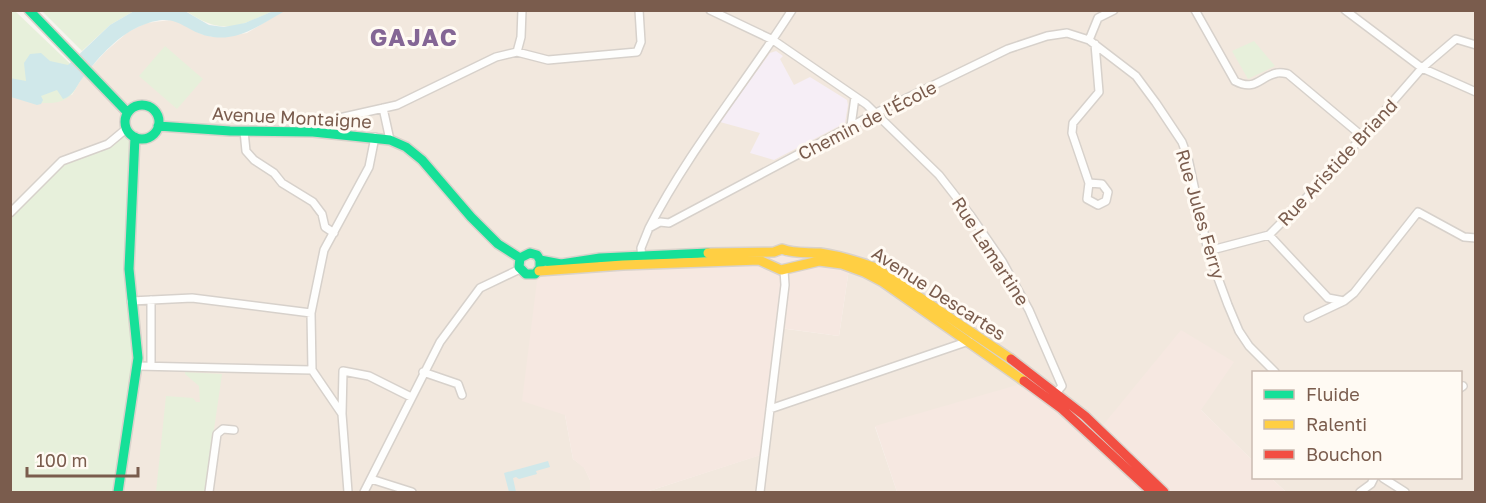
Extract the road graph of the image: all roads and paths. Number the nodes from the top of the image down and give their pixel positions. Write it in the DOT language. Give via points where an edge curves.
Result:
graph roads {
  1 [pos="29,10"];
  2 [pos="522,10"];
  3 [pos="639,10"];
  4 [pos="710,10"];
  5 [pos="792,10"];
  6 [pos="1113,10"];
  7 [pos="1195,10"];
  8 [pos="1345,10"];
  9 [pos="773,40"];
  10 [pos="1092,42"];
  11 [pos="1476,45"];
  12 [pos="517,52"];
  13 [pos="1422,68"];
  14 [pos="1476,92"];
  15 [pos="855,97"];
  16 [pos="383,108"];
  17 [pos="128,112"];
  18 [pos="876,113"];
  19 [pos="158,126"];
  20 [pos="851,126"];
  21 [pos="126,129"];
  22 [pos="244,131"];
  23 [pos="313,132"];
  24 [pos="1362,136"];
  25 [pos="135,137"];
  26 [pos="375,137"];
  27 [pos="390,140"];
  28 [pos="1089,183"];
  29 [pos="10,213"];
  30 [pos="649,228"];
  31 [pos="334,233"];
  32 [pos="1269,235"];
  33 [pos="1475,239"];
  34 [pos="1208,251"];
  35 [pos="774,252"];
  36 [pos="789,252"];
  37 [pos="520,258"];
  38 [pos="540,260"];
  39 [pos="642,260"];
  40 [pos="772,263"];
  41 [pos="787,268"];
  42 [pos="520,269"];
  43 [pos="539,271"];
  44 [pos="151,300"];
  45 [pos="131,301"];
  46 [pos="1344,301"];
  47 [pos="311,313"];
  48 [pos="1308,318"];
  49 [pos="969,341"];
  50 [pos="137,366"];
  51 [pos="151,366"];
  52 [pos="312,370"];
  53 [pos="1274,371"];
  54 [pos="423,372"];
  55 [pos="1056,393"];
  56 [pos="462,395"];
  57 [pos="411,398"];
  58 [pos="770,409"];
  59 [pos="342,414"];
  60 [pos="234,430"];
  61 [pos="371,479"];
  62 [pos="1373,479"];
  63 [pos="1386,479"];
  64 [pos="118,492"];
  65 [pos="209,492"];
  66 [pos="348,492"];
  67 [pos="364,492"];
  68 [pos="412,492"];
  69 [pos="760,492"];
  70 [pos="1152,492"];
  71 [pos="1164,492"];
  72 [pos="1360,492"];
  73 [pos="1404,492"];
  1 -- 17 [label="main road"];
  2 -- 12 [label="street"];
  3 -- 12 [label="street" via="638,52 548,60"];
  4 -- 9 [label="street, Rue Lamartine"];
  5 -- 9 [label="street"];
  6 -- 10 [label="street" via="1098,18"];
  7 -- 24 [label="street" via="1235,81 1254,84 1277,73 1288,74"];
  8 -- 13 [label="street"];
  9 -- 15 [label="street, Rue Lamartine"];
  9 -- 30 [label="street" via="694,150"];
  10 -- 18 [label="street, Chemin de l'École" via="1067,33 1047,36 1008,49"];
  10 -- 28 [label="street" via="1099,92 1073,123 1072,133"];
  10 -- 34 [label="street, Rue Jules Ferry" via="1136,76 1182,142"];
  11 -- 13 [label="street, Rue Aristide Briand" via="1456,39"];
  12 -- 16 [label="street" via="496,57"];
  13 -- 14 [label="street"];
  13 -- 24 [label="street, Rue Aristide Briand"];
  15 -- 18 [label="street, Rue Lamartine"];
  15 -- 20 [label="street"];
  16 -- 23 [label="street" via="326,122"];
  16 -- 27 [label="street"];
  17 -- 19 [label="main road" via="137,105 148,106 157,114"];
  17 -- 21 [label="main road"];
  18 -- 20 [label="street, Chemin de l'École"];
  18 -- 55 [label="street, Rue Lamartine" via="939,175 1002,261 1029,310 1062,386"];
  19 -- 22 [label="main road, Avenue Montaigne"];
  19 -- 25 [label="main road" via="149,137"];
  20 -- 30 [label="street, Chemin de l'École" via="669,223 660,222"];
  21 -- 25 [label="main road"];
  21 -- 29 [label="street" via="108,144 62,161"];
  22 -- 23 [label="main road, Avenue Montaigne"];
  22 -- 31 [label="street" via="246,151 282,183 313,202 325,227"];
  23 -- 26 [label="main road, Avenue Montaigne"];
  24 -- 32 [label="street, Rue Aristide Briand"];
  25 -- 45 [label="main road"];
  26 -- 27 [label="main road, Avenue Montaigne"];
  26 -- 31 [label="street" via="369,167"];
  27 -- 37 [label="main road, Avenue Montaigne" via="422,160 471,217 498,244"];
  30 -- 39 [label="street" via="641,248"];
  31 -- 47 [label="street" via="324,250"];
  32 -- 34 [label="street, Rue Aristide Briand"];
  32 -- 46 [label="street" via="1328,298"];
  33 -- 46 [label="street" via="1418,212"];
  34 -- 53 [label="street, Rue Jules Ferry" via="1239,331"];
  35 -- 36 [label="main road, Avenue Descartes"];
  35 -- 39 [label="main road, Avenue Descartes"];
  35 -- 40 [label="main road"];
  36 -- 41 [label="main road" via="792,258"];
  36 -- 55 [label="main road, Avenue Descartes" via="851,258 876,268"];
  37 -- 38 [label="main road" via="530,253"];
  37 -- 42 [label="main road"];
  38 -- 39 [label="main road, Avenue Descartes" via="561,264"];
  38 -- 43 [label="main road"];
  39 -- 40 [label="main road, Avenue Descartes"];
  39 -- 43 [label="main road, Avenue Descartes"];
  40 -- 41 [label="main road, Avenue Descartes" via="777,269"];
  41 -- 49 [label="main road, Avenue Descartes" via="819,261 864,272"];
  41 -- 58 [label="street"];
  42 -- 43 [label="main road" via="529,275"];
  42 -- 54 [label="street" via="480,288"];
  44 -- 45 [label="street"];
  44 -- 47 [label="street" via="192,298"];
  44 -- 51 [label="street"];
  45 -- 50 [label="main road"];
  46 -- 48 [label="street"];
  47 -- 52 [label="street"];
  49 -- 58 [label="street"];
  49 -- 70 [label="main road, Avenue Descartes" via="1062,409"];
  50 -- 51 [label="street"];
  50 -- 64 [label="main road"];
  51 -- 52 [label="street"];
  52 -- 59 [label="street"];
  54 -- 56 [label="street" via="458,384"];
  54 -- 57 [label="street"];
  55 -- 71 [label="main road, Avenue Descartes"];
  57 -- 59 [label="street" via="369,376 343,371"];
  57 -- 61 [label="street"];
  58 -- 69 [label="street"];
  59 -- 66 [label="street"];
  60 -- 65 [label="street" via="223,429 217,434"];
  61 -- 67 [label="street"];
  61 -- 68 [label="street"];
  62 -- 72 [label="street"];
  63 -- 73 [label="street"];
}
